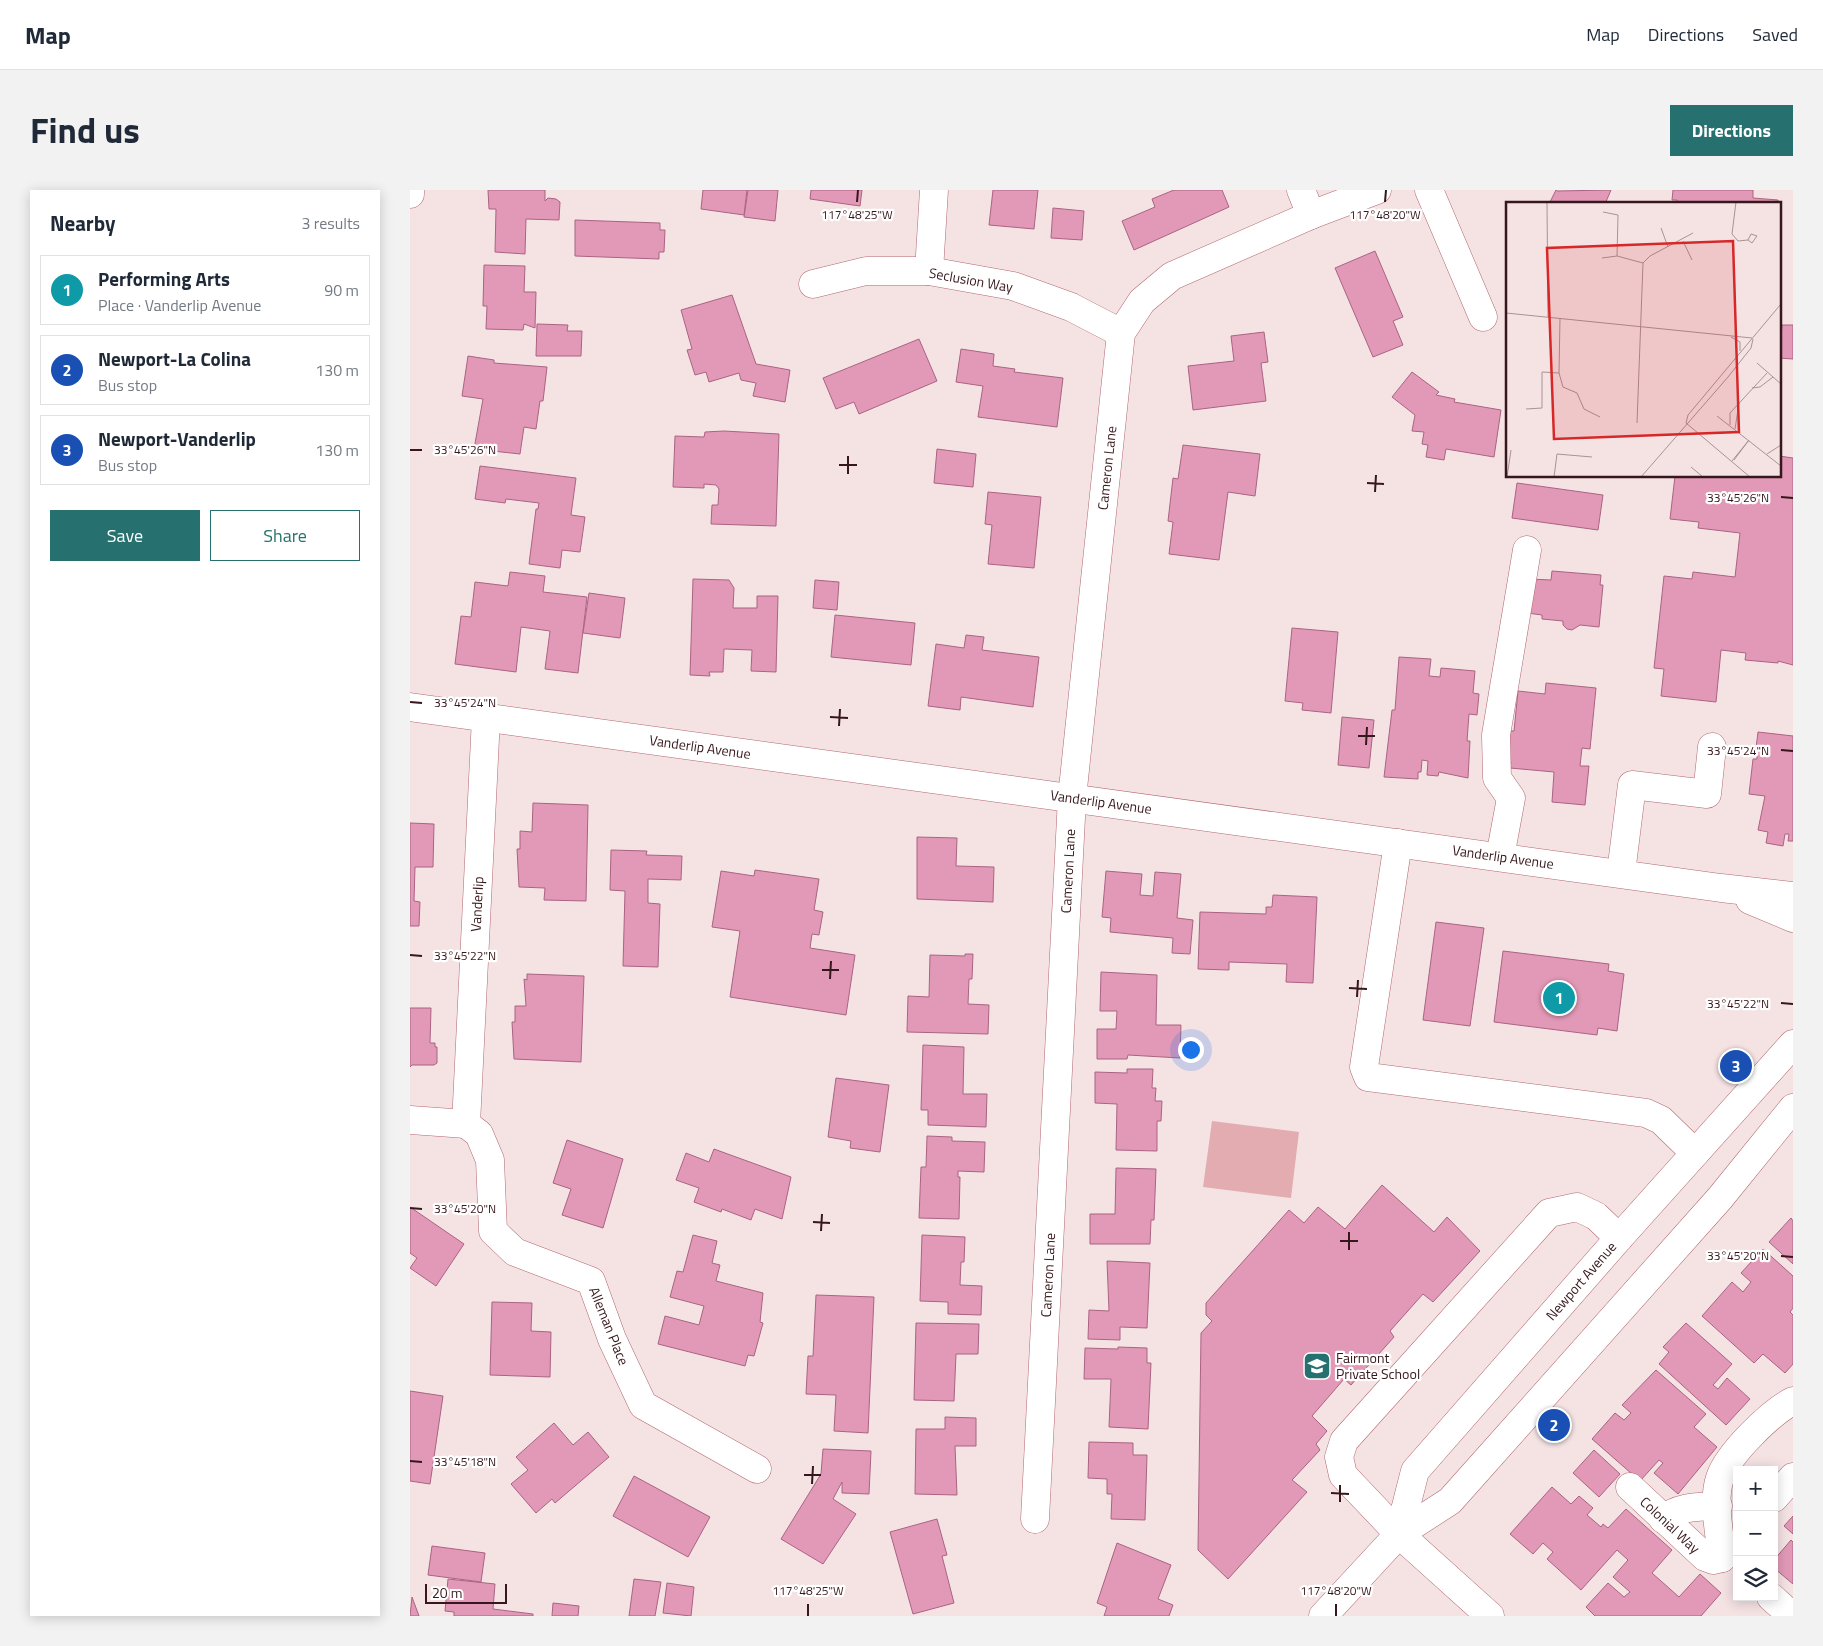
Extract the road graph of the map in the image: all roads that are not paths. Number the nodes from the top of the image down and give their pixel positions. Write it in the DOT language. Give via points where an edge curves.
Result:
graph roads {
  1 [pos="934,190"];
  2 [pos="1302,190"];
  3 [pos="1377,190"];
  4 [pos="1429,190"];
  5 [pos="1311,215"];
  6 [pos="930,271"];
  7 [pos="813,284"];
  8 [pos="1482,317"];
  9 [pos="1121,333"];
  10 [pos="1527,550"];
  11 [pos="410,707"];
  12 [pos="486,718"];
  13 [pos="1712,747"];
  14 [pos="1072,798"];
  15 [pos="1398,843"];
  16 [pos="1500,857"];
  17 [pos="1620,873"];
  18 [pos="1721,888"];
  19 [pos="1793,896"];
  20 [pos="1793,918"];
  21 [pos="1793,1044"];
  22 [pos="1793,1108"];
  23 [pos="410,1120"];
  24 [pos="466,1124"];
  25 [pos="1695,1153"];
  26 [pos="1619,1238"];
  27 [pos="1793,1401"];
  28 [pos="757,1469"];
  29 [pos="1793,1477"];
  30 [pos="1630,1487"];
  31 [pos="1778,1494"];
  32 [pos="1718,1506"];
  33 [pos="1035,1519"];
  34 [pos="1663,1519"];
  35 [pos="1399,1534"];
  36 [pos="1729,1565"];
  37 [pos="1775,1601"];
  38 [pos="1323,1616"];
  39 [pos="1490,1616"];
  40 [pos="1792,1616"];
  1 -- 6 [label="street"];
  2 -- 5 [label="street"];
  3 -- 5 [label="street, Cameron Lane"];
  4 -- 8 [label="street"];
  5 -- 9 [label="street, Cameron Lane" via="1172,276 1142,301"];
  6 -- 7 [label="street, Seclusion Way" via="866,271"];
  6 -- 9 [label="street, Seclusion Way" via="1013,286 1071,307"];
  9 -- 14 [label="street, Cameron Lane"];
  10 -- 16 [label="street" via="1496,735 1497,778 1511,798"];
  11 -- 12 [label="street, Vanderlip Avenue"];
  12 -- 14 [label="street, Vanderlip Avenue"];
  12 -- 24 [label="street, Vanderlip"];
  13 -- 17 [label="street" via="1707,794 1632,785"];
  14 -- 15 [label="street, Vanderlip Avenue"];
  14 -- 33 [label="street, Cameron Lane"];
  15 -- 16 [label="street, Vanderlip Avenue"];
  15 -- 25 [label="street" via="1364,1067 1368,1077 1646,1113 1661,1120"];
  16 -- 17 [label="street, Vanderlip Avenue"];
  17 -- 18 [label="street, Vanderlip Avenue"];
  18 -- 19 [label="street, Vanderlip Avenue"];
  18 -- 20 [label="street"];
  21 -- 25 [label="street, Newport Avenue"];
  22 -- 35 [label="street, Newport Avenue" via="1720,1198 1450,1500"];
  23 -- 24 [label="street"];
  24 -- 28 [label="street, Alleman Place" via="479,1134 490,1160 493,1231 515,1252 591,1281 612,1339 643,1405"];
  25 -- 26 [label="street, Newport Avenue"];
  26 -- 35 [label="street, Newport Avenue" via="1414,1471"];
  26 -- 35 [label="street" via="1596,1216 1577,1207 1549,1213 1344,1441 1339,1457 1343,1476"];
  27 -- 32 [label="street" via="1765,1419 1725,1466 1720,1479"];
  29 -- 31 [label="street"];
  30 -- 34 [label="street, Colonial Way"];
  32 -- 34 [label="street" via="1687,1507"];
  32 -- 36 [label="street"];
  34 -- 36 [label="street, Colonial Way" via="1705,1557"];
  35 -- 38 [label="street, Newport Avenue"];
  35 -- 39 [label="street"];
  37 -- 40 [label="street"];
}
